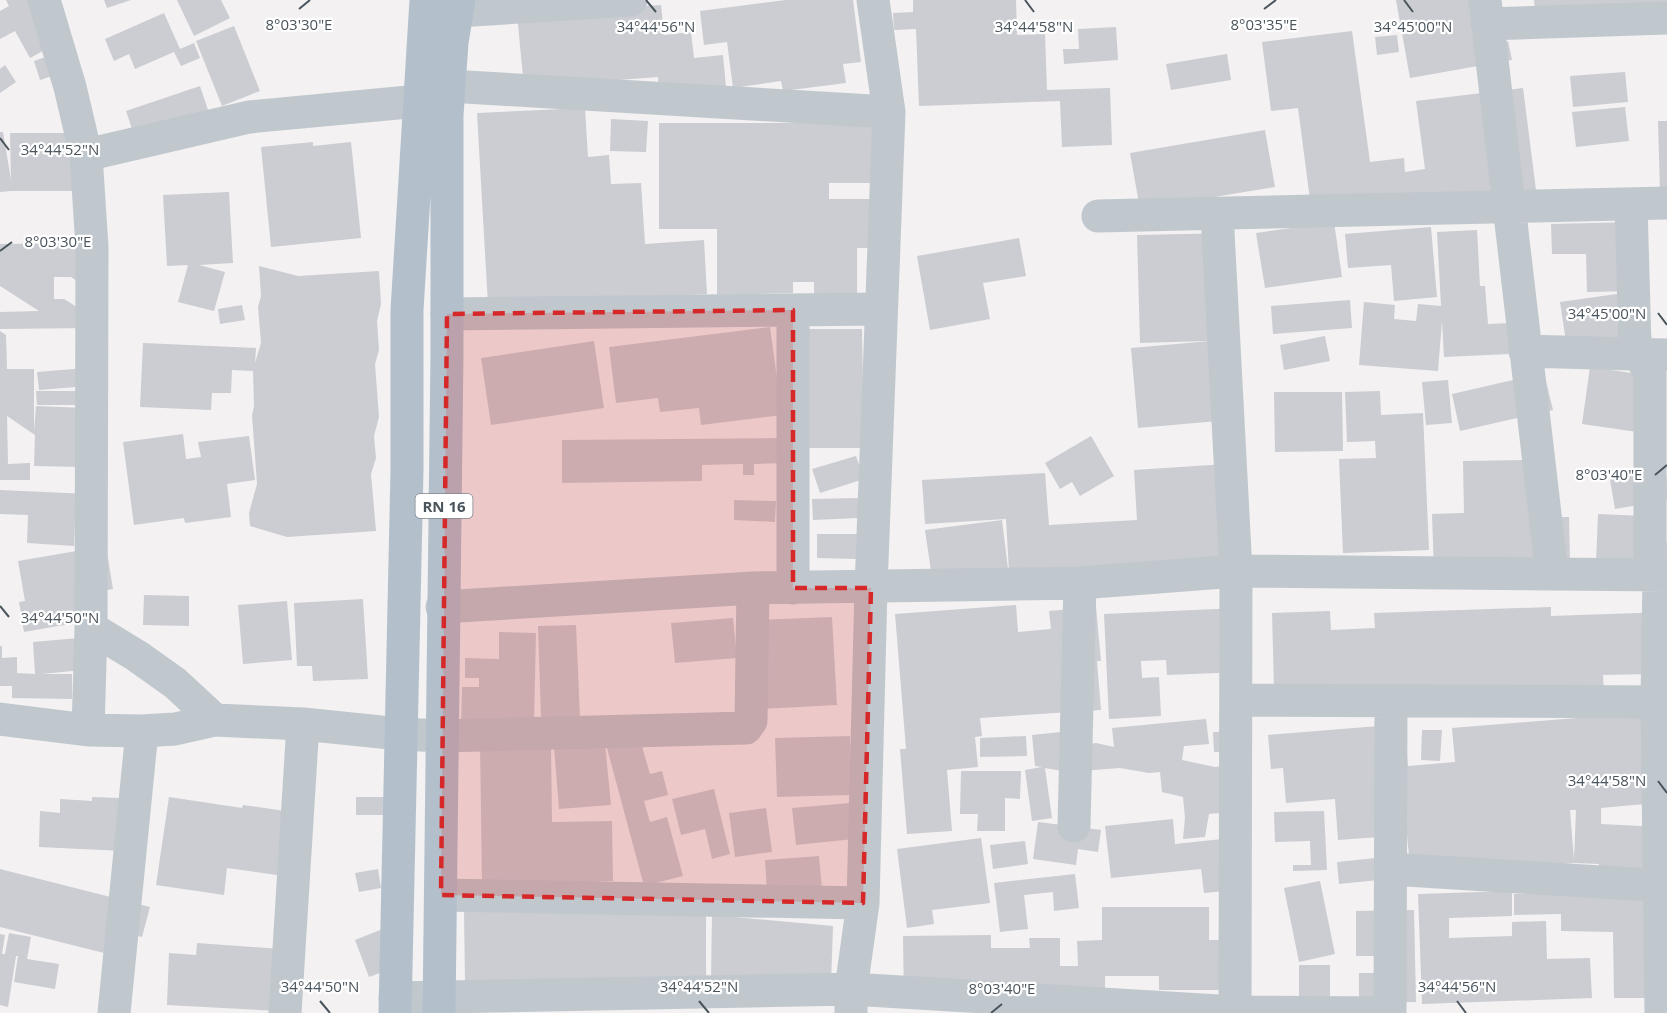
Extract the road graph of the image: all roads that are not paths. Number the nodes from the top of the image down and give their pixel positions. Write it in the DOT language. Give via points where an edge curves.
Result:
graph roads {
  1 [pos="44,0"];
  2 [pos="426,0"];
  3 [pos="631,0"];
  4 [pos="873,0"];
  5 [pos="458,6"];
  6 [pos="1486,12"];
  7 [pos="1667,18"];
  8 [pos="449,87"];
  9 [pos="419,101"];
  10 [pos="889,112"];
  11 [pos="87,155"];
  12 [pos="1667,203"];
  13 [pos="1631,204"];
  14 [pos="1510,205"];
  15 [pos="1217,213"];
  16 [pos="1098,216"];
  17 [pos="880,309"];
  18 [pos="793,310"];
  19 [pos="447,314"];
  20 [pos="1526,351"];
  21 [pos="1654,355"];
  22 [pos="1236,571"];
  23 [pos="1552,574"];
  24 [pos="1658,575"];
  25 [pos="1080,583"];
  26 [pos="753,588"];
  27 [pos="793,588"];
  28 [pos="871,588"];
  29 [pos="442,607"];
  30 [pos="91,628"];
  31 [pos="1236,700"];
  32 [pos="1391,701"];
  33 [pos="1662,702"];
  34 [pos="0,719"];
  35 [pos="215,720"];
  36 [pos="303,724"];
  37 [pos="88,730"];
  38 [pos="142,731"];
  39 [pos="400,734"];
  40 [pos="443,736"];
  41 [pos="1074,826"];
  42 [pos="1390,869"];
  43 [pos="1663,886"];
  44 [pos="441,895"];
  45 [pos="863,903"];
  46 [pos="851,1001"];
  47 [pos="395,1006"];
  48 [pos="439,1006"];
  49 [pos="1035,1006"];
  50 [pos="1235,1012"];
  51 [pos="114,1013"];
  52 [pos="285,1013"];
  53 [pos="1388,1013"];
  54 [pos="1661,1013"];
  1 -- 11 [label="street"];
  2 -- 9 [label="main road, RN 16"];
  3 -- 5 [label="street"];
  4 -- 10 [label="street"];
  5 -- 8 [label="main road, RN 16"];
  6 -- 7 [label="street"];
  6 -- 14 [label="street"];
  8 -- 10 [label="street"];
  8 -- 19 [label="main road, RN 16"];
  9 -- 11 [label="street" via="249,117"];
  9 -- 39 [label="main road, RN 16" via="407,310"];
  10 -- 17 [label="street"];
  11 -- 30 [label="street" via="92,247"];
  12 -- 13 [label="street"];
  13 -- 14 [label="street"];
  13 -- 21 [label="street" via="1635,346"];
  14 -- 15 [label="street"];
  14 -- 20 [label="street"];
  15 -- 16 [label="street"];
  15 -- 22 [label="street"];
  17 -- 18 [label="street"];
  17 -- 28 [label="street"];
  18 -- 19 [label="street"];
  18 -- 27 [label="street"];
  19 -- 29 [label="main road, RN 16"];
  20 -- 21 [label="street"];
  20 -- 23 [label="street"];
  21 -- 24 [label="street" via="1650,374"];
  22 -- 23 [label="street"];
  22 -- 25 [label="street"];
  22 -- 31 [label="street"];
  23 -- 24 [label="street"];
  24 -- 33 [label="street"];
  25 -- 28 [label="street"];
  25 -- 41 [label="street"];
  26 -- 27 [label="street"];
  26 -- 29 [label="street"];
  26 -- 40 [label="street" via="751,721 746,728"];
  27 -- 28 [label="street"];
  28 -- 45 [label="street"];
  29 -- 40 [label="main road, RN 16"];
  30 -- 35 [label="street" via="175,683"];
  30 -- 37 [label="street"];
  31 -- 32 [label="street"];
  31 -- 50 [label="street"];
  32 -- 33 [label="street"];
  32 -- 42 [label="street"];
  33 -- 43 [label="street"];
  34 -- 37 [label="street"];
  35 -- 36 [label="street"];
  35 -- 38 [label="street"];
  36 -- 39 [label="street"];
  36 -- 52 [label="street"];
  37 -- 38 [label="street"];
  38 -- 51 [label="street"];
  39 -- 40 [label="street"];
  39 -- 47 [label="main road, RN 16"];
  40 -- 44 [label="main road, RN 16"];
  42 -- 43 [label="street"];
  42 -- 53 [label="street"];
  43 -- 54 [label="street"];
  44 -- 45 [label="street"];
  44 -- 48 [label="main road, RN 16"];
  45 -- 46 [label="street"];
  46 -- 48 [label="street"];
  46 -- 49 [label="street"];
  47 -- 48 [label="street"];
  49 -- 50 [label="street"];
  50 -- 53 [label="street"];
}
